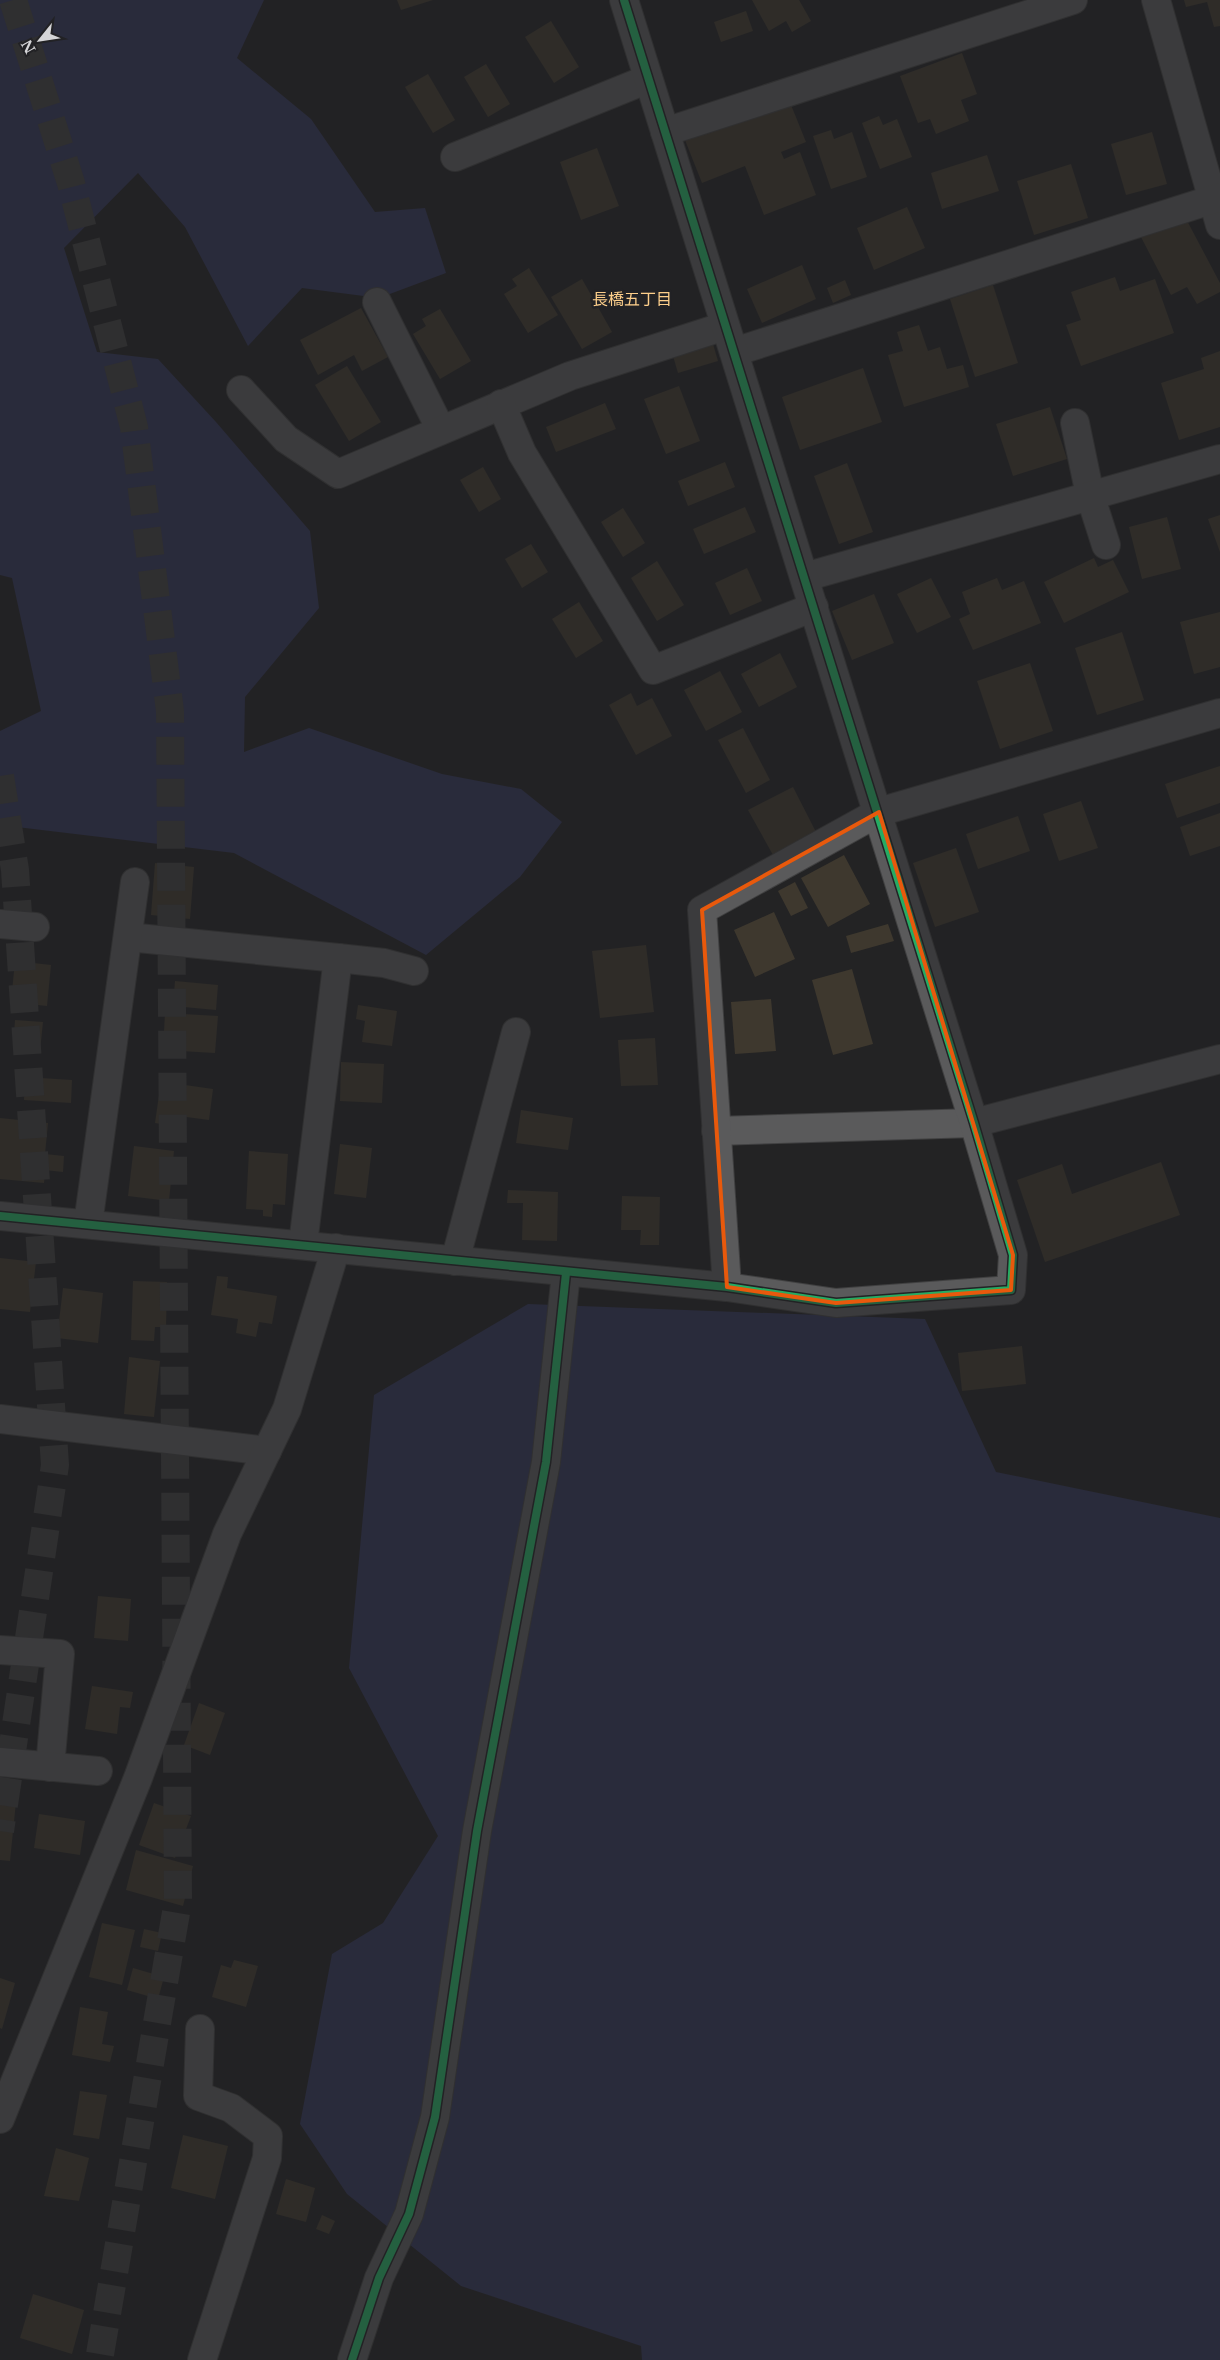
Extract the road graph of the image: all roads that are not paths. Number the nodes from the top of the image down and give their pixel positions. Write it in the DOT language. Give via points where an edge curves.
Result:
graph roads {
  1 [pos="624,0"];
  2 [pos="1073,0"];
  3 [pos="1156,0"];
  4 [pos="648,79"];
  5 [pos="665,132"];
  6 [pos="456,157"];
  7 [pos="1216,198"];
  8 [pos="1220,226"];
  9 [pos="377,302"];
  10 [pos="725,326"];
  11 [pos="734,352"];
  12 [pos="241,390"];
  13 [pos="502,404"];
  14 [pos="1075,423"];
  15 [pos="441,430"];
  16 [pos="1220,459"];
  17 [pos="1090,495"];
  18 [pos="1106,545"];
  19 [pos="805,577"];
  20 [pos="814,607"];
  21 [pos="1220,713"];
  22 [pos="879,812"];
  23 [pos="136,882"];
  24 [pos="0,924"];
  25 [pos="35,927"];
  26 [pos="128,937"];
  27 [pos="338,958"];
  28 [pos="414,971"];
  29 [pos="516,1032"];
  30 [pos="1220,1059"];
  31 [pos="974,1122"];
  32 [pos="716,1131"];
  33 [pos="0,1216"];
  34 [pos="88,1224"];
  35 [pos="303,1244"];
  36 [pos="336,1248"];
  37 [pos="455,1261"];
  38 [pos="566,1273"];
  39 [pos="727,1287"];
  40 [pos="0,1419"];
  41 [pos="268,1451"];
  42 [pos="0,1650"];
  43 [pos="0,1762"];
  44 [pos="50,1767"];
  45 [pos="98,1771"];
  46 [pos="200,2029"];
  47 [pos="12,2060"];
  48 [pos="0,2119"];
  49 [pos="202,2360"];
  50 [pos="352,2360"];
  1 -- 4 [label="street"];
  2 -- 5 [label="street"];
  3 -- 7 [label="street"];
  4 -- 5 [label="street"];
  4 -- 6 [label="street"];
  5 -- 10 [label="street"];
  7 -- 8 [label="street"];
  7 -- 11 [label="street"];
  9 -- 15 [label="street"];
  10 -- 11 [label="street"];
  10 -- 13 [label="street" via="570,376"];
  11 -- 19 [label="street"];
  12 -- 15 [label="street" via="286,439 338,474"];
  13 -- 15 [label="street"];
  13 -- 20 [label="street" via="522,452 653,670"];
  14 -- 17 [label="street"];
  16 -- 17 [label="street"];
  17 -- 18 [label="street"];
  17 -- 19 [label="street"];
  19 -- 20 [label="street"];
  20 -- 22 [label="street"];
  21 -- 22 [label="street"];
  22 -- 31 [label="street"];
  22 -- 32 [label="street" via="702,910"];
  23 -- 26 [label="street"];
  24 -- 25 [label="street"];
  26 -- 27 [label="street"];
  26 -- 34 [label="street"];
  27 -- 28 [label="street" via="384,963"];
  27 -- 35 [label="street"];
  29 -- 37 [label="street"];
  30 -- 31 [label="street"];
  31 -- 32 [label="street"];
  31 -- 39 [label="street" via="1013,1256 1011,1290 836,1302"];
  32 -- 39 [label="street"];
  33 -- 34 [label="street"];
  34 -- 35 [label="street"];
  35 -- 36 [label="street"];
  36 -- 37 [label="street"];
  36 -- 41 [label="street" via="287,1409"];
  37 -- 38 [label="street"];
  38 -- 39 [label="street"];
  38 -- 50 [label="street" via="546,1462 477,1830 435,2117 409,2214 379,2278"];
  40 -- 41 [label="street"];
  41 -- 47 [label="street" via="227,1534 138,1778"];
  42 -- 44 [label="street" via="60,1654"];
  43 -- 44 [label="street"];
  44 -- 45 [label="street"];
  46 -- 49 [label="street" via="198,2096 231,2108 268,2136 267,2158"];
  47 -- 48 [label="street"];
}
